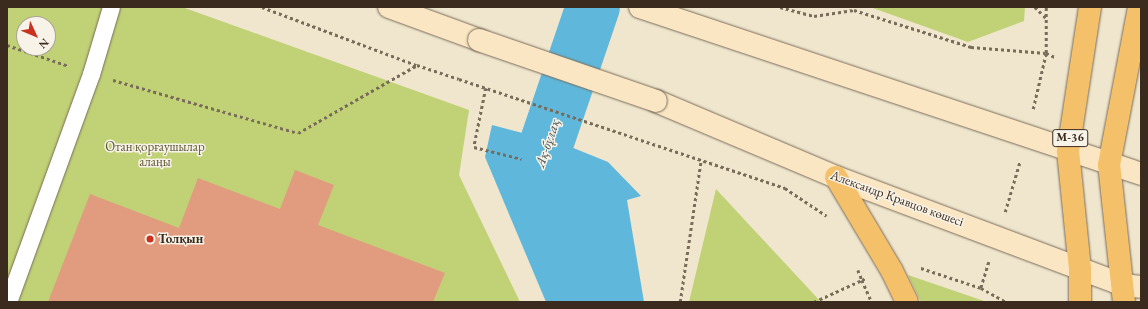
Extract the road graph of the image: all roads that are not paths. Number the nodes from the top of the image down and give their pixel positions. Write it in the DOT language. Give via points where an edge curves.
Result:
graph roads {
  1 [pos="111,7"];
  2 [pos="389,7"];
  3 [pos="640,7"];
  4 [pos="1090,7"];
  5 [pos="1139,7"];
  6 [pos="1068,151"];
  7 [pos="1109,165"];
  8 [pos="1141,174"];
  9 [pos="836,177"];
  10 [pos="1080,269"];
  11 [pos="1129,291"];
  12 [pos="8,302"];
  13 [pos="907,302"];
  14 [pos="1080,302"];
  1 -- 12 [label="lane" via="91,74"];
  2 -- 9 [label="main road, Александр Кравцов көшесі, bridge" via="656,101"];
  3 -- 6 [label="main road"];
  4 -- 6 [label="main road, M-36"];
  5 -- 7 [label="main road"];
  6 -- 7 [label="main road"];
  6 -- 10 [label="main road, M-36"];
  7 -- 8 [label="main road"];
  7 -- 11 [label="main road"];
  9 -- 10 [label="main road, Александр Кравцов көшесі"];
  9 -- 13 [label="main road"];
  10 -- 11 [label="main road, Александр Кравцов көшесі"];
  10 -- 14 [label="main road, M-36"];
}
